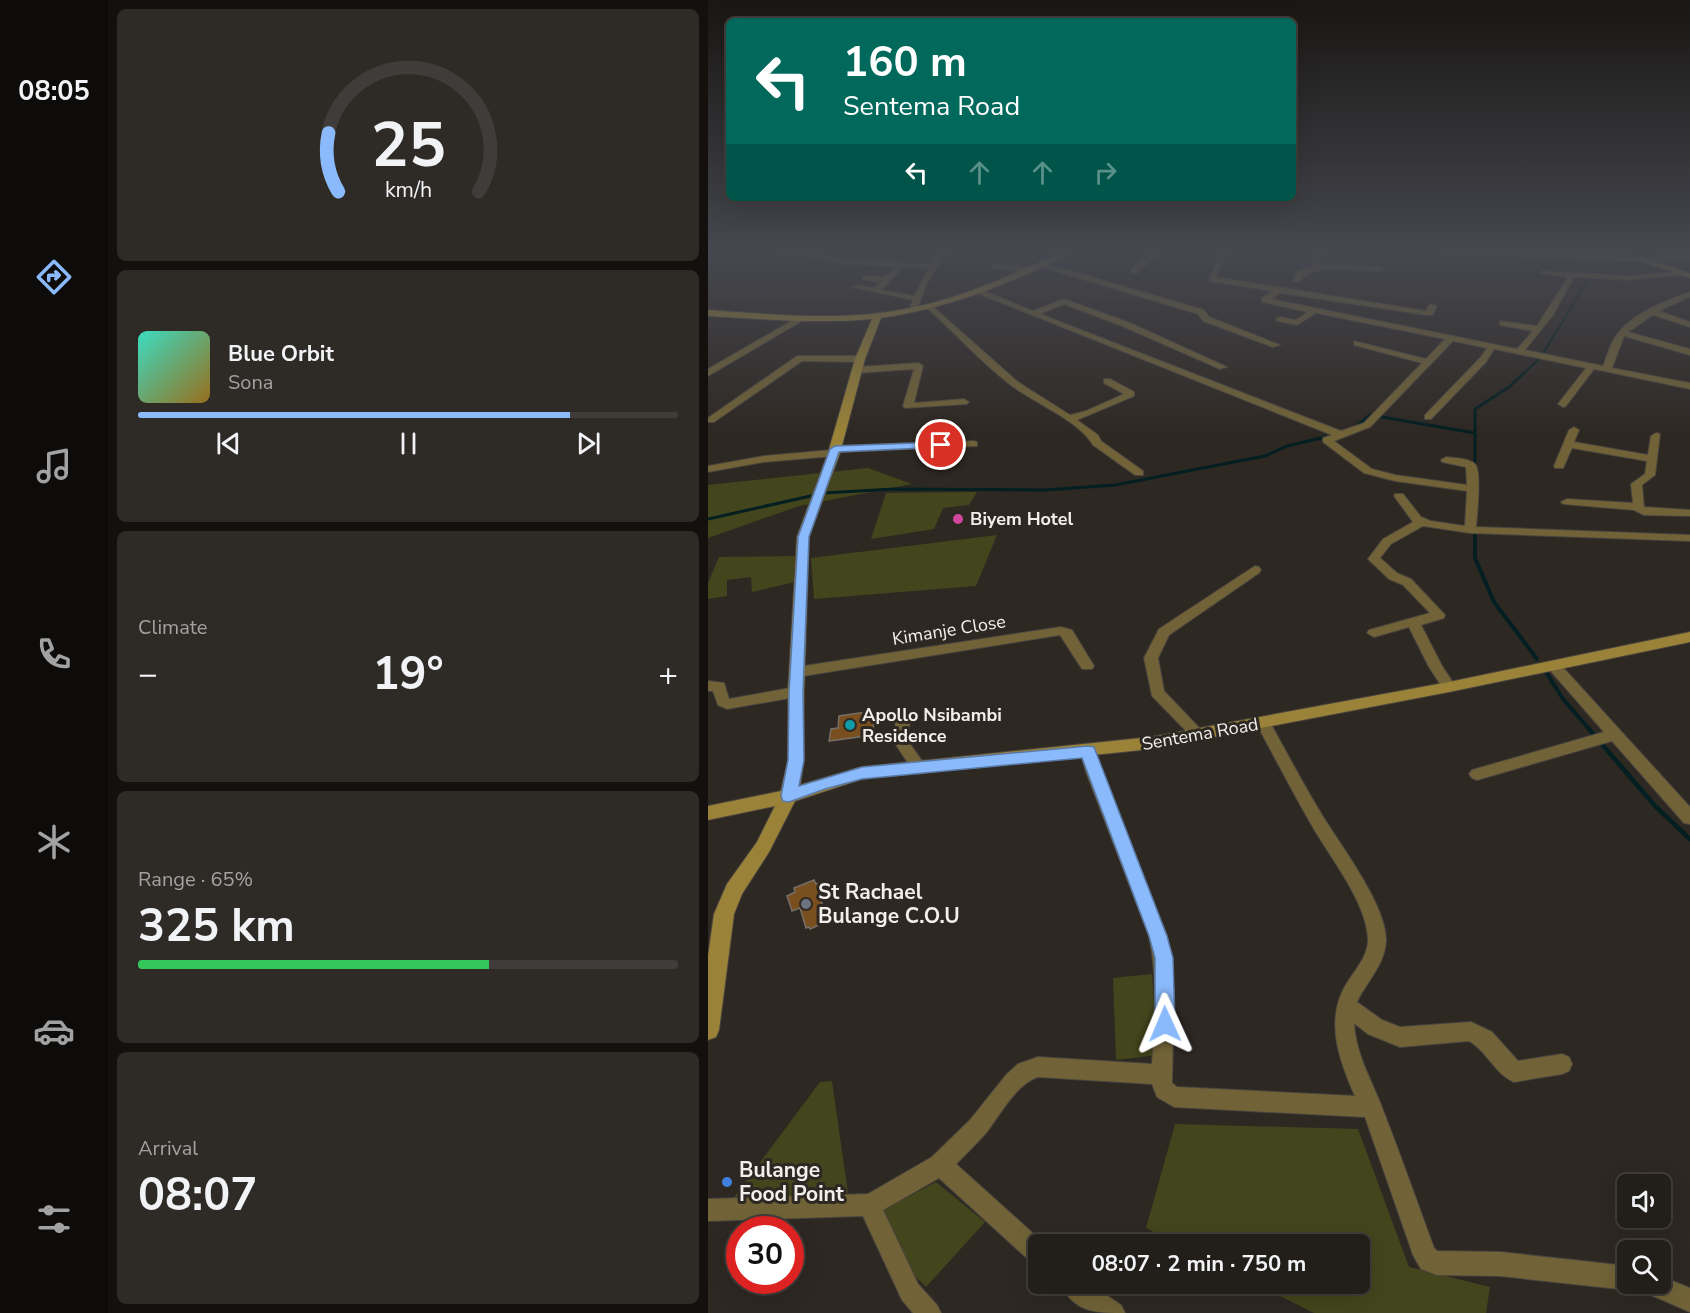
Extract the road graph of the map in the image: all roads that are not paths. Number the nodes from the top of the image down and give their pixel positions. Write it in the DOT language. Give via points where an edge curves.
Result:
graph roads {
  1 [pos="899,312"];
  2 [pos="937,312"];
  3 [pos="1094,312"];
  4 [pos="1201,312"];
  5 [pos="1312,312"];
  6 [pos="1321,312"];
  7 [pos="1332,312"];
  8 [pos="1550,312"];
  9 [pos="1653,312"];
  10 [pos="708,313"];
  11 [pos="1035,313"];
  12 [pos="1336,315"];
  13 [pos="877,316"];
  14 [pos="803,318"];
  15 [pos="1280,319"];
  16 [pos="1503,323"];
  17 [pos="1690,326"];
  18 [pos="1538,329"];
  19 [pos="1623,333"];
  20 [pos="1451,339"];
  21 [pos="1357,343"];
  22 [pos="1276,345"];
  23 [pos="1492,346"];
  24 [pos="1520,352"];
  25 [pos="1690,352"];
  26 [pos="1428,362"];
  27 [pos="858,364"];
  28 [pos="1223,367"];
  29 [pos="1591,367"];
  30 [pos="1606,370"];
  31 [pos="708,373"];
  32 [pos="1107,381"];
  33 [pos="1690,386"];
  34 [pos="964,402"];
  35 [pos="1563,404"];
  36 [pos="1066,417"];
  37 [pos="1428,417"];
  38 [pos="711,420"];
  39 [pos="1574,430"];
  40 [pos="1338,433"];
  41 [pos="1656,435"];
  42 [pos="973,444"];
  43 [pos="1568,444"];
  44 [pos="834,451"];
  45 [pos="1652,459"];
  46 [pos="1446,460"];
  47 [pos="1559,466"];
  48 [pos="708,469"];
  49 [pos="1139,473"];
  50 [pos="1473,489"];
  51 [pos="1399,496"];
  52 [pos="1566,502"];
  53 [pos="1638,507"];
  54 [pos="1690,513"];
  55 [pos="1422,522"];
  56 [pos="1476,529"];
  57 [pos="1690,538"];
  58 [pos="1255,570"];
  59 [pos="1415,621"];
  60 [pos="1374,633"];
  61 [pos="1690,637"];
  62 [pos="1087,666"];
  63 [pos="1554,666"];
  64 [pos="797,672"];
  65 [pos="708,686"];
  66 [pos="1449,687"];
  67 [pos="796,692"];
  68 [pos="903,716"];
  69 [pos="1263,723"];
  70 [pos="1198,735"];
  71 [pos="1613,735"];
  72 [pos="1088,751"];
  73 [pos="919,768"];
  74 [pos="1477,774"];
  75 [pos="789,796"];
  76 [pos="708,813"];
  77 [pos="1690,818"];
  78 [pos="1346,1006"];
  79 [pos="708,1030"];
  80 [pos="1562,1064"];
  81 [pos="1162,1076"];
  82 [pos="1372,1107"];
  83 [pos="940,1165"];
  84 [pos="868,1205"];
  85 [pos="708,1210"];
  86 [pos="1028,1244"];
  87 [pos="1617,1277"];
  88 [pos="1671,1292"];
  89 [pos="1083,1294"];
  90 [pos="1690,1300"];
  91 [pos="929,1313"];
  92 [pos="1113,1313"];
  1 -- 13 [label="street"];
  2 -- 36 [label="street" via="1015,384"];
  3 -- 28 [label="street"];
  4 -- 22 [label="street" via="1206,319"];
  5 -- 15 [label="street" via="1297,323"];
  6 -- 12 [label="street"];
  7 -- 12 [label="street"];
  8 -- 18 [label="street"];
  9 -- 17 [label="street"];
  9 -- 19 [label="street"];
  10 -- 14 [label="street"];
  11 -- 40 [label="street"];
  12 -- 20 [label="street"];
  13 -- 14 [label="street"];
  13 -- 27 [label="street"];
  14 -- 31 [label="street"];
  16 -- 18 [label="street"];
  18 -- 24 [label="street" via="1521,345"];
  19 -- 25 [label="street"];
  19 -- 30 [label="street"];
  20 -- 23 [label="street"];
  20 -- 26 [label="street"];
  21 -- 26 [label="street"];
  23 -- 24 [label="street"];
  23 -- 37 [label="street"];
  24 -- 29 [label="street"];
  26 -- 40 [label="street" via="1367,425"];
  27 -- 34 [label="street" via="919,366 908,406"];
  27 -- 38 [label="street" via="801,358"];
  27 -- 44 [label="street"];
  29 -- 30 [label="street"];
  29 -- 35 [label="street"];
  30 -- 33 [label="street"];
  32 -- 36 [label="street" via="1131,394 1078,418"];
  36 -- 49 [label="street"];
  39 -- 43 [label="street"];
  40 -- 50 [label="street" via="1327,441 1368,471"];
  41 -- 45 [label="street"];
  42 -- 44 [label="street"];
  43 -- 45 [label="street"];
  43 -- 47 [label="street"];
  44 -- 48 [label="street"];
  44 -- 64 [label="street" via="803,537"];
  45 -- 53 [label="street" via="1650,475 1636,484"];
  46 -- 50 [label="street" via="1472,467"];
  50 -- 56 [label="street"];
  51 -- 55 [label="street"];
  52 -- 53 [label="street"];
  53 -- 54 [label="street" via="1644,512"];
  55 -- 56 [label="street"];
  55 -- 59 [label="street" via="1385,544 1376,551 1374,559 1393,576 1407,582 1440,615"];
  56 -- 57 [label="street"];
  58 -- 70 [label="street" via="1164,632 1151,658 1157,693"];
  59 -- 60 [label="street"];
  59 -- 66 [label="street"];
  61 -- 63 [label="street, Sentema Road"];
  62 -- 64 [label="street, Kimanje Close" via="1062,631"];
  63 -- 66 [label="street, Sentema Road"];
  63 -- 71 [label="street"];
  64 -- 67 [label="street"];
  65 -- 67 [label="street" via="719,686 727,704"];
  66 -- 69 [label="street, Sentema Road"];
  67 -- 75 [label="street" via="796,760"];
  68 -- 73 [label="street" via="901,742"];
  69 -- 70 [label="street, Sentema Road"];
  69 -- 78 [label="street" via="1365,899 1377,930 1374,957"];
  70 -- 72 [label="street, Sentema Road"];
  71 -- 74 [label="street"];
  71 -- 77 [label="street"];
  72 -- 73 [label="street, Sentema Road"];
  72 -- 81 [label="street" via="1164,958"];
  73 -- 75 [label="street, Sentema Road" via="841,778"];
  75 -- 76 [label="street, Sentema Road"];
  75 -- 79 [label="street" via="724,914"];
  78 -- 80 [label="street" via="1390,1035 1471,1031 1485,1040 1514,1072"];
  78 -- 82 [label="street" via="1344,1029 1360,1085"];
  81 -- 82 [label="street" via="1164,1090 1174,1097"];
  81 -- 83 [label="street" via="1038,1067 1025,1071"];
  82 -- 87 [label="street" via="1429,1261"];
  83 -- 84 [label="street"];
  83 -- 86 [label="street"];
  84 -- 85 [label="street"];
  84 -- 91 [label="street" via="910,1292"];
  88 -- 90 [label="street"];
  89 -- 92 [label="street"];
}
